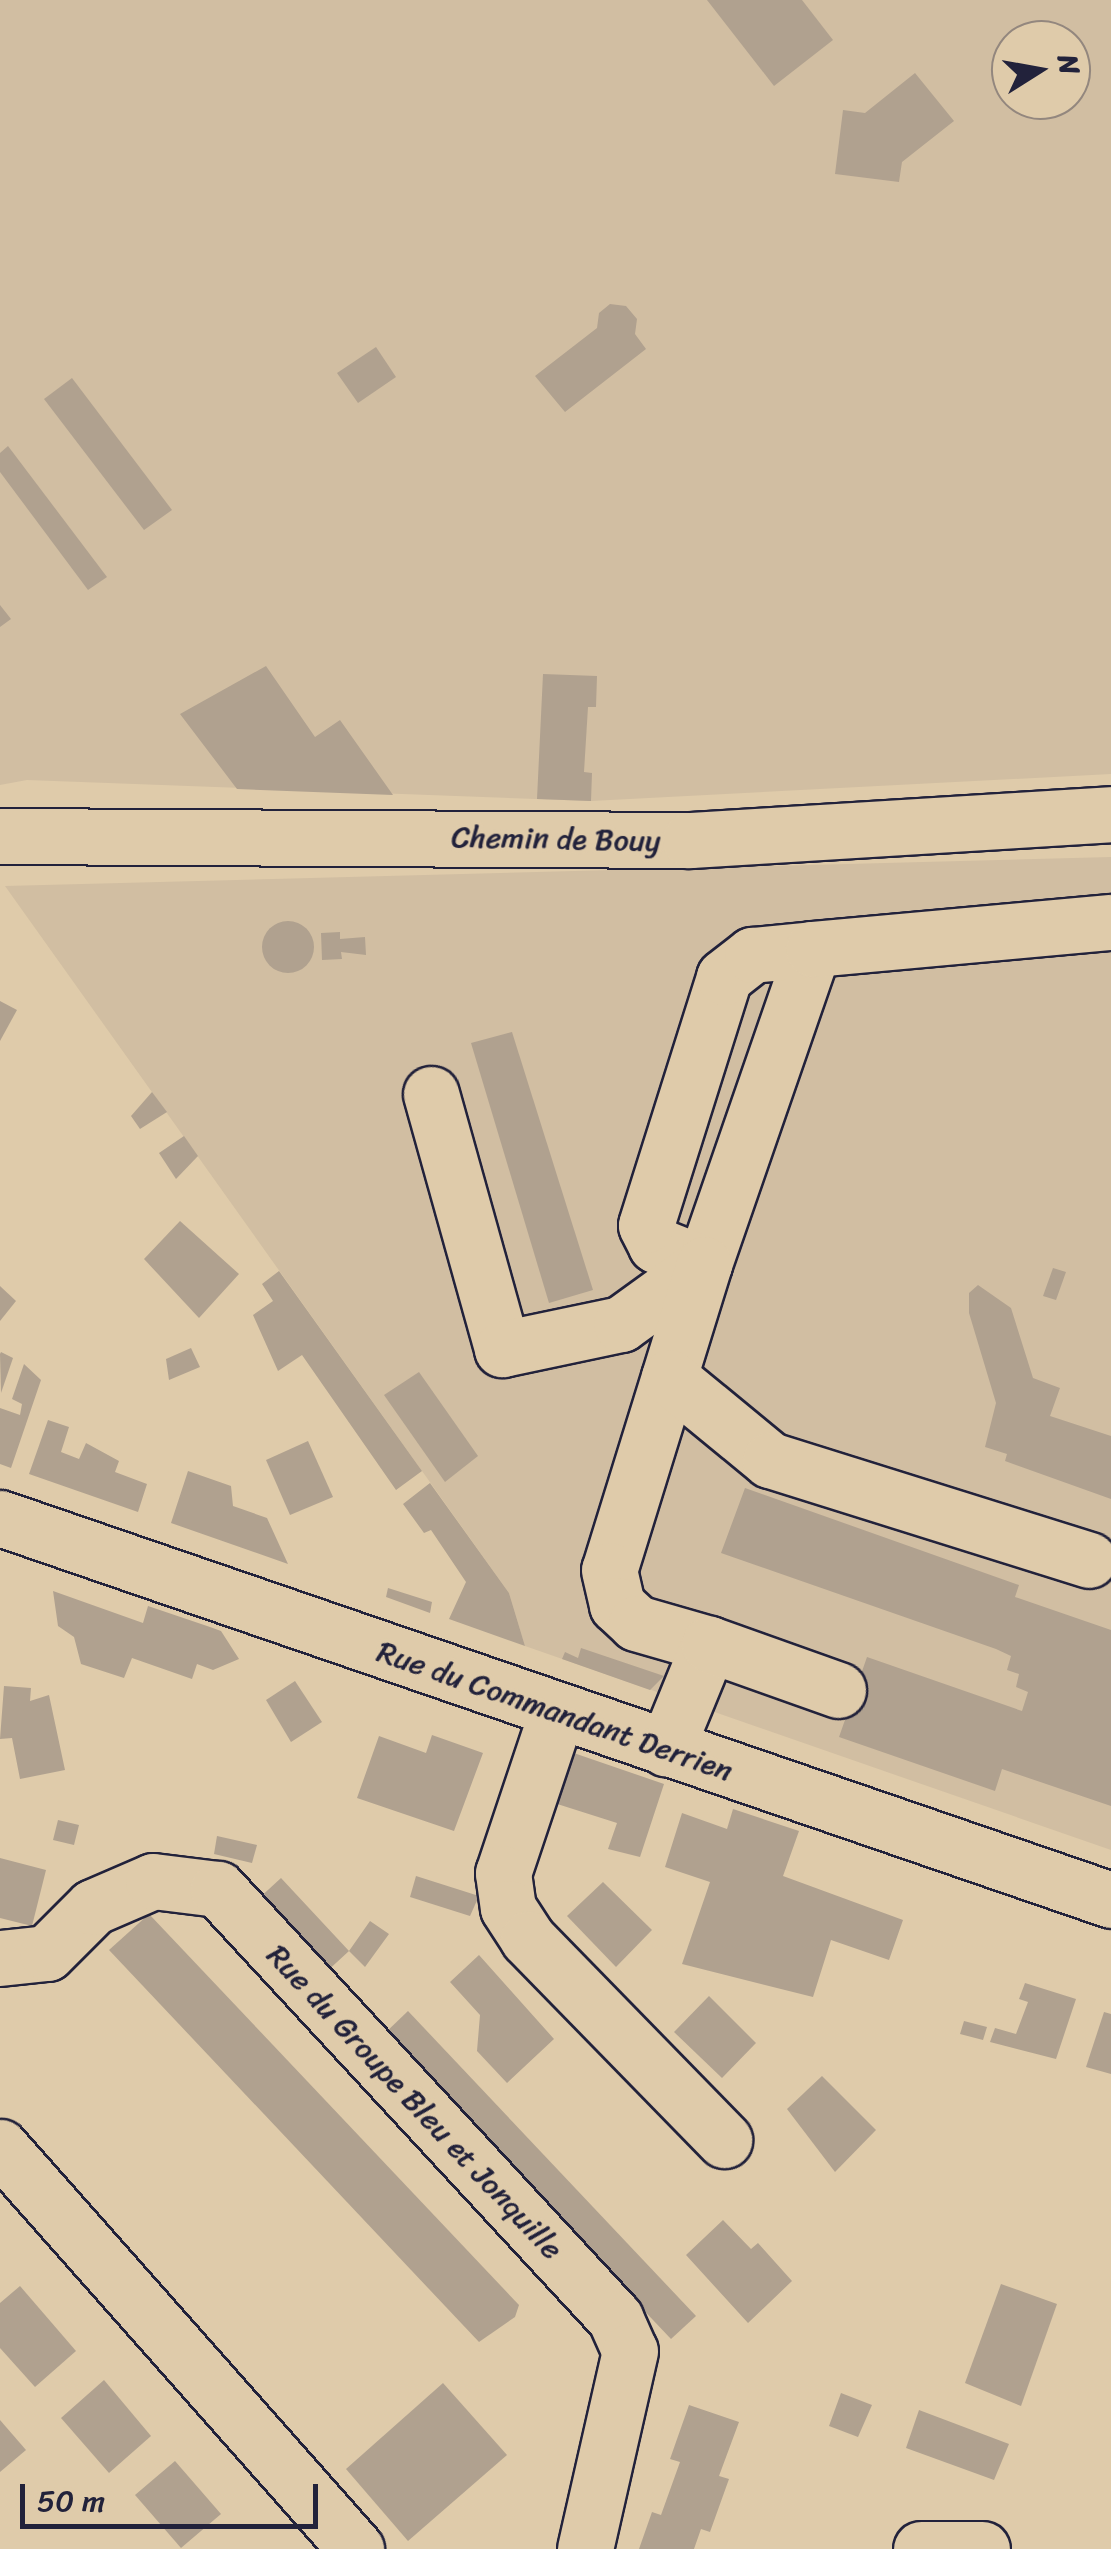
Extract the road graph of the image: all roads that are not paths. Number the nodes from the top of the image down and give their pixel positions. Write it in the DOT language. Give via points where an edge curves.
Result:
graph roads {
  1 [pos="1111,814"];
  2 [pos="0,836"];
  3 [pos="1111,922"];
  4 [pos="813,949"];
  5 [pos="430,1094"];
  6 [pos="704,1264"];
  7 [pos="669,1378"];
  8 [pos="0,1518"];
  9 [pos="1089,1560"];
  10 [pos="709,1644"];
  11 [pos="838,1690"];
  12 [pos="558,1712"];
  13 [pos="666,1749"];
  14 [pos="1111,1900"];
  15 [pos="0,1958"];
  16 [pos="724,2140"];
  17 [pos="0,2147"];
  18 [pos="356,2549"];
  19 [pos="586,2549"];
  20 [pos="921,2549"];
  21 [pos="982,2549"];
  1 -- 2 [label="street, Chemin de Bouy" via="690,840"];
  3 -- 4 [label="street"];
  4 -- 6 [label="street"];
  4 -- 6 [label="street" via="752,955 724,978 646,1226 656,1245"];
  5 -- 6 [label="street" via="502,1349 621,1324"];
  6 -- 7 [label="street"];
  7 -- 9 [label="street" via="770,1460"];
  7 -- 10 [label="street" via="609,1570 618,1605 636,1622"];
  8 -- 12 [label="street, Rue du Commandant Derrien"];
  10 -- 11 [label="street"];
  10 -- 13 [label="street"];
  12 -- 13 [label="street, Rue du Commandant Derrien"];
  12 -- 16 [label="street" via="502,1873 508,1908 528,1939"];
  13 -- 14 [label="street, Rue du Commandant Derrien"];
  15 -- 19 [label="street, Rue du Groupe Bleu et Jonquille" via="47,1952 93,1907 153,1880 218,1889 616,2318 630,2351"];
  17 -- 18 [label="street"];
  20 -- 21 [label="street"];
}
